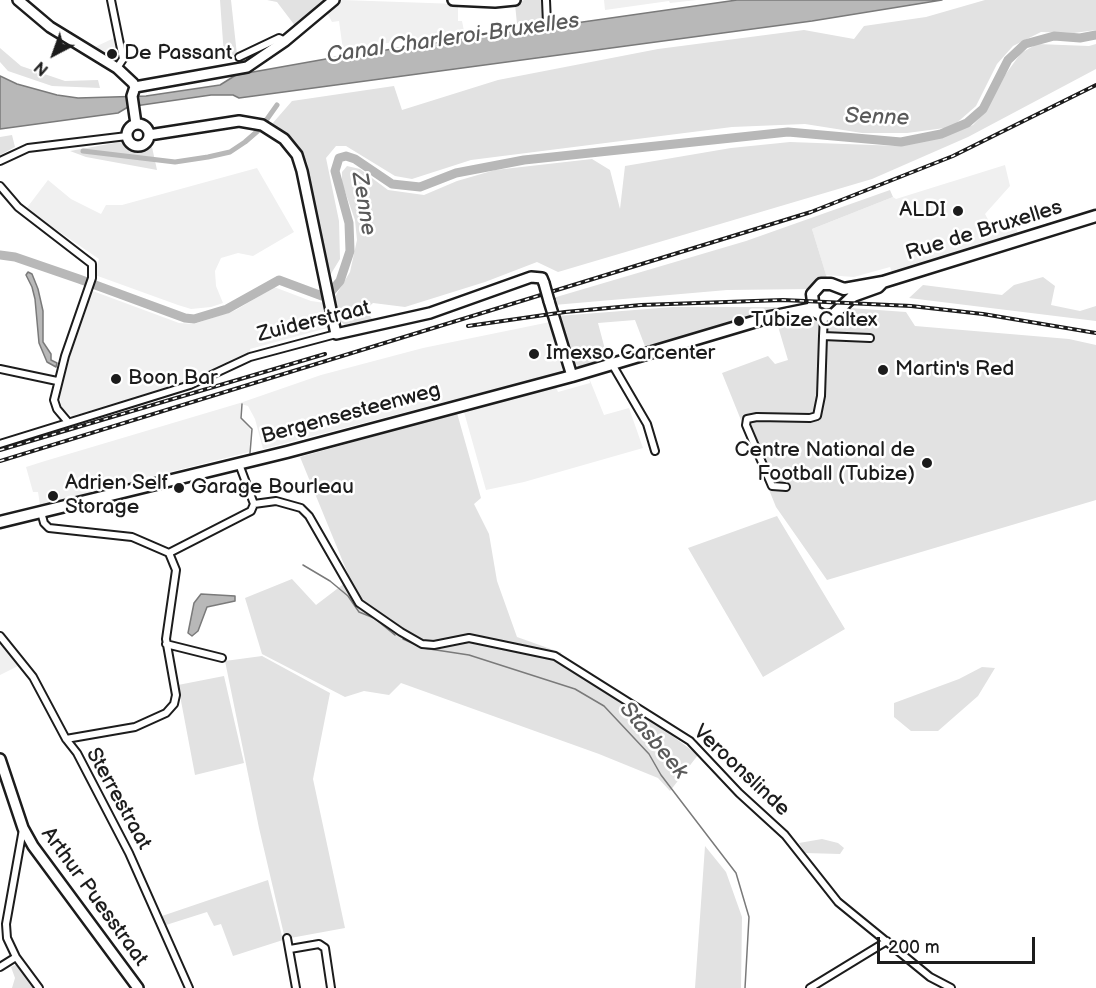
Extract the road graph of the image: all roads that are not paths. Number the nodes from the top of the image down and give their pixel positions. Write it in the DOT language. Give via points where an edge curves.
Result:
graph roads {
  1 [pos="111,0"];
  2 [pos="334,0"];
  3 [pos="453,0"];
  4 [pos="514,0"];
  5 [pos="546,0"];
  6 [pos="23,1"];
  7 [pos="547,24"];
  8 [pos="285,41"];
  9 [pos="239,57"];
  10 [pos="117,68"];
  11 [pos="134,91"];
  12 [pos="136,124"];
  13 [pos="149,135"];
  14 [pos="127,136"];
  15 [pos="0,161"];
  16 [pos="0,186"];
  17 [pos="1096,216"];
  18 [pos="883,282"];
  19 [pos="839,289"];
  20 [pos="843,302"];
  21 [pos="817,308"];
  22 [pos="336,333"];
  23 [pos="709,336"];
  24 [pos="823,336"];
  25 [pos="870,338"];
  26 [pos="612,364"];
  27 [pos="0,369"];
  28 [pos="572,376"];
  29 [pos="57,381"];
  30 [pos="68,422"];
  31 [pos="0,444"];
  32 [pos="655,451"];
  33 [pos="239,464"];
  34 [pos="786,487"];
  35 [pos="254,504"];
  36 [pos="41,512"];
  37 [pos="0,522"];
  38 [pos="169,553"];
  39 [pos="0,636"];
  40 [pos="166,644"];
  41 [pos="222,658"];
  42 [pos="66,739"];
  43 [pos="0,759"];
  44 [pos="23,828"];
  45 [pos="0,909"];
  46 [pos="8,912"];
  47 [pos="287,939"];
  48 [pos="887,941"];
  49 [pos="290,949"];
  50 [pos="16,957"];
  51 [pos="0,967"];
  52 [pos="39,988"];
  53 [pos="138,988"];
  54 [pos="189,988"];
  55 [pos="296,988"];
  56 [pos="331,988"];
  57 [pos="810,988"];
  58 [pos="951,988"];
  1 -- 10 [label="street" via="123,59"];
  2 -- 8 [label="street"];
  3 -- 4 [label="street"];
  5 -- 7 [label="street"];
  6 -- 10 [label="street" via="50,27"];
  8 -- 9 [label="street" via="279,38"];
  8 -- 11 [label="street" via="239,70"];
  10 -- 11 [label="street"];
  11 -- 12 [label="street"];
  12 -- 13 [label="street" via="145,127"];
  12 -- 14 [label="street" via="129,128"];
  13 -- 14 [label="street" via="147,142 136,147"];
  13 -- 22 [label="street" via="253,122 284,139 297,155"];
  14 -- 15 [label="street" via="28,148"];
  16 -- 29 [label="street" via="18,207 90,260 93,267"];
  17 -- 18 [label="main road, Rue de Bruxelles"];
  18 -- 19 [label="main road, Rue de Bruxelles"];
  18 -- 20 [label="main road, Rue de Bruxelles"];
  19 -- 20 [label="main road"];
  19 -- 21 [label="main road, Rue de Bruxelles" via="831,284 814,290"];
  20 -- 21 [label="main road, Rue de Bruxelles" via="837,313"];
  21 -- 23 [label="main road, Rue de Bruxelles" via="770,317"];
  21 -- 24 [label="street"];
  22 -- 28 [label="street, Zuiderstraat, bridge" via="430,313 531,277 542,278"];
  22 -- 30 [label="street, Zuiderstraat" via="250,357 208,378"];
  23 -- 26 [label="main road, Bergensesteenweg"];
  24 -- 25 [label="street"];
  24 -- 34 [label="street" via="817,416 747,420 772,486"];
  26 -- 28 [label="main road, Bergensesteenweg"];
  26 -- 32 [label="street" via="647,424"];
  27 -- 29 [label="street"];
  28 -- 33 [label="main road, Bergensesteenweg"];
  29 -- 30 [label="street" via="54,400"];
  30 -- 31 [label="street, Zuiderstraat"];
  33 -- 35 [label="street"];
  33 -- 36 [label="main road, Bergensesteenweg"];
  35 -- 38 [label="street" via="246,514"];
  35 -- 48 [label="street, Veroonslinde" via="276,501 303,510 359,603 422,644 469,638 555,656 690,741 784,835 838,902"];
  36 -- 37 [label="main road, Bergensesteenweg"];
  36 -- 38 [label="street" via="50,528 132,537"];
  38 -- 40 [label="street" via="176,570"];
  39 -- 42 [label="street, Sterrestraat" via="33,677"];
  40 -- 41 [label="street"];
  40 -- 42 [label="street" via="176,695 166,713 135,727"];
  42 -- 54 [label="street, Sterrestraat" via="129,853"];
  43 -- 44 [label="street, Arthur Puesstraat"];
  44 -- 46 [label="street"];
  44 -- 53 [label="street, Arthur Puesstraat"];
  45 -- 46 [label="street"];
  46 -- 50 [label="street" via="7,938"];
  47 -- 49 [label="street"];
  48 -- 57 [label="street"];
  48 -- 58 [label="street, Veroonslinde" via="930,977"];
  49 -- 55 [label="street"];
  49 -- 56 [label="street" via="319,944 325,948"];
  50 -- 51 [label="street"];
  50 -- 52 [label="street"];
}
